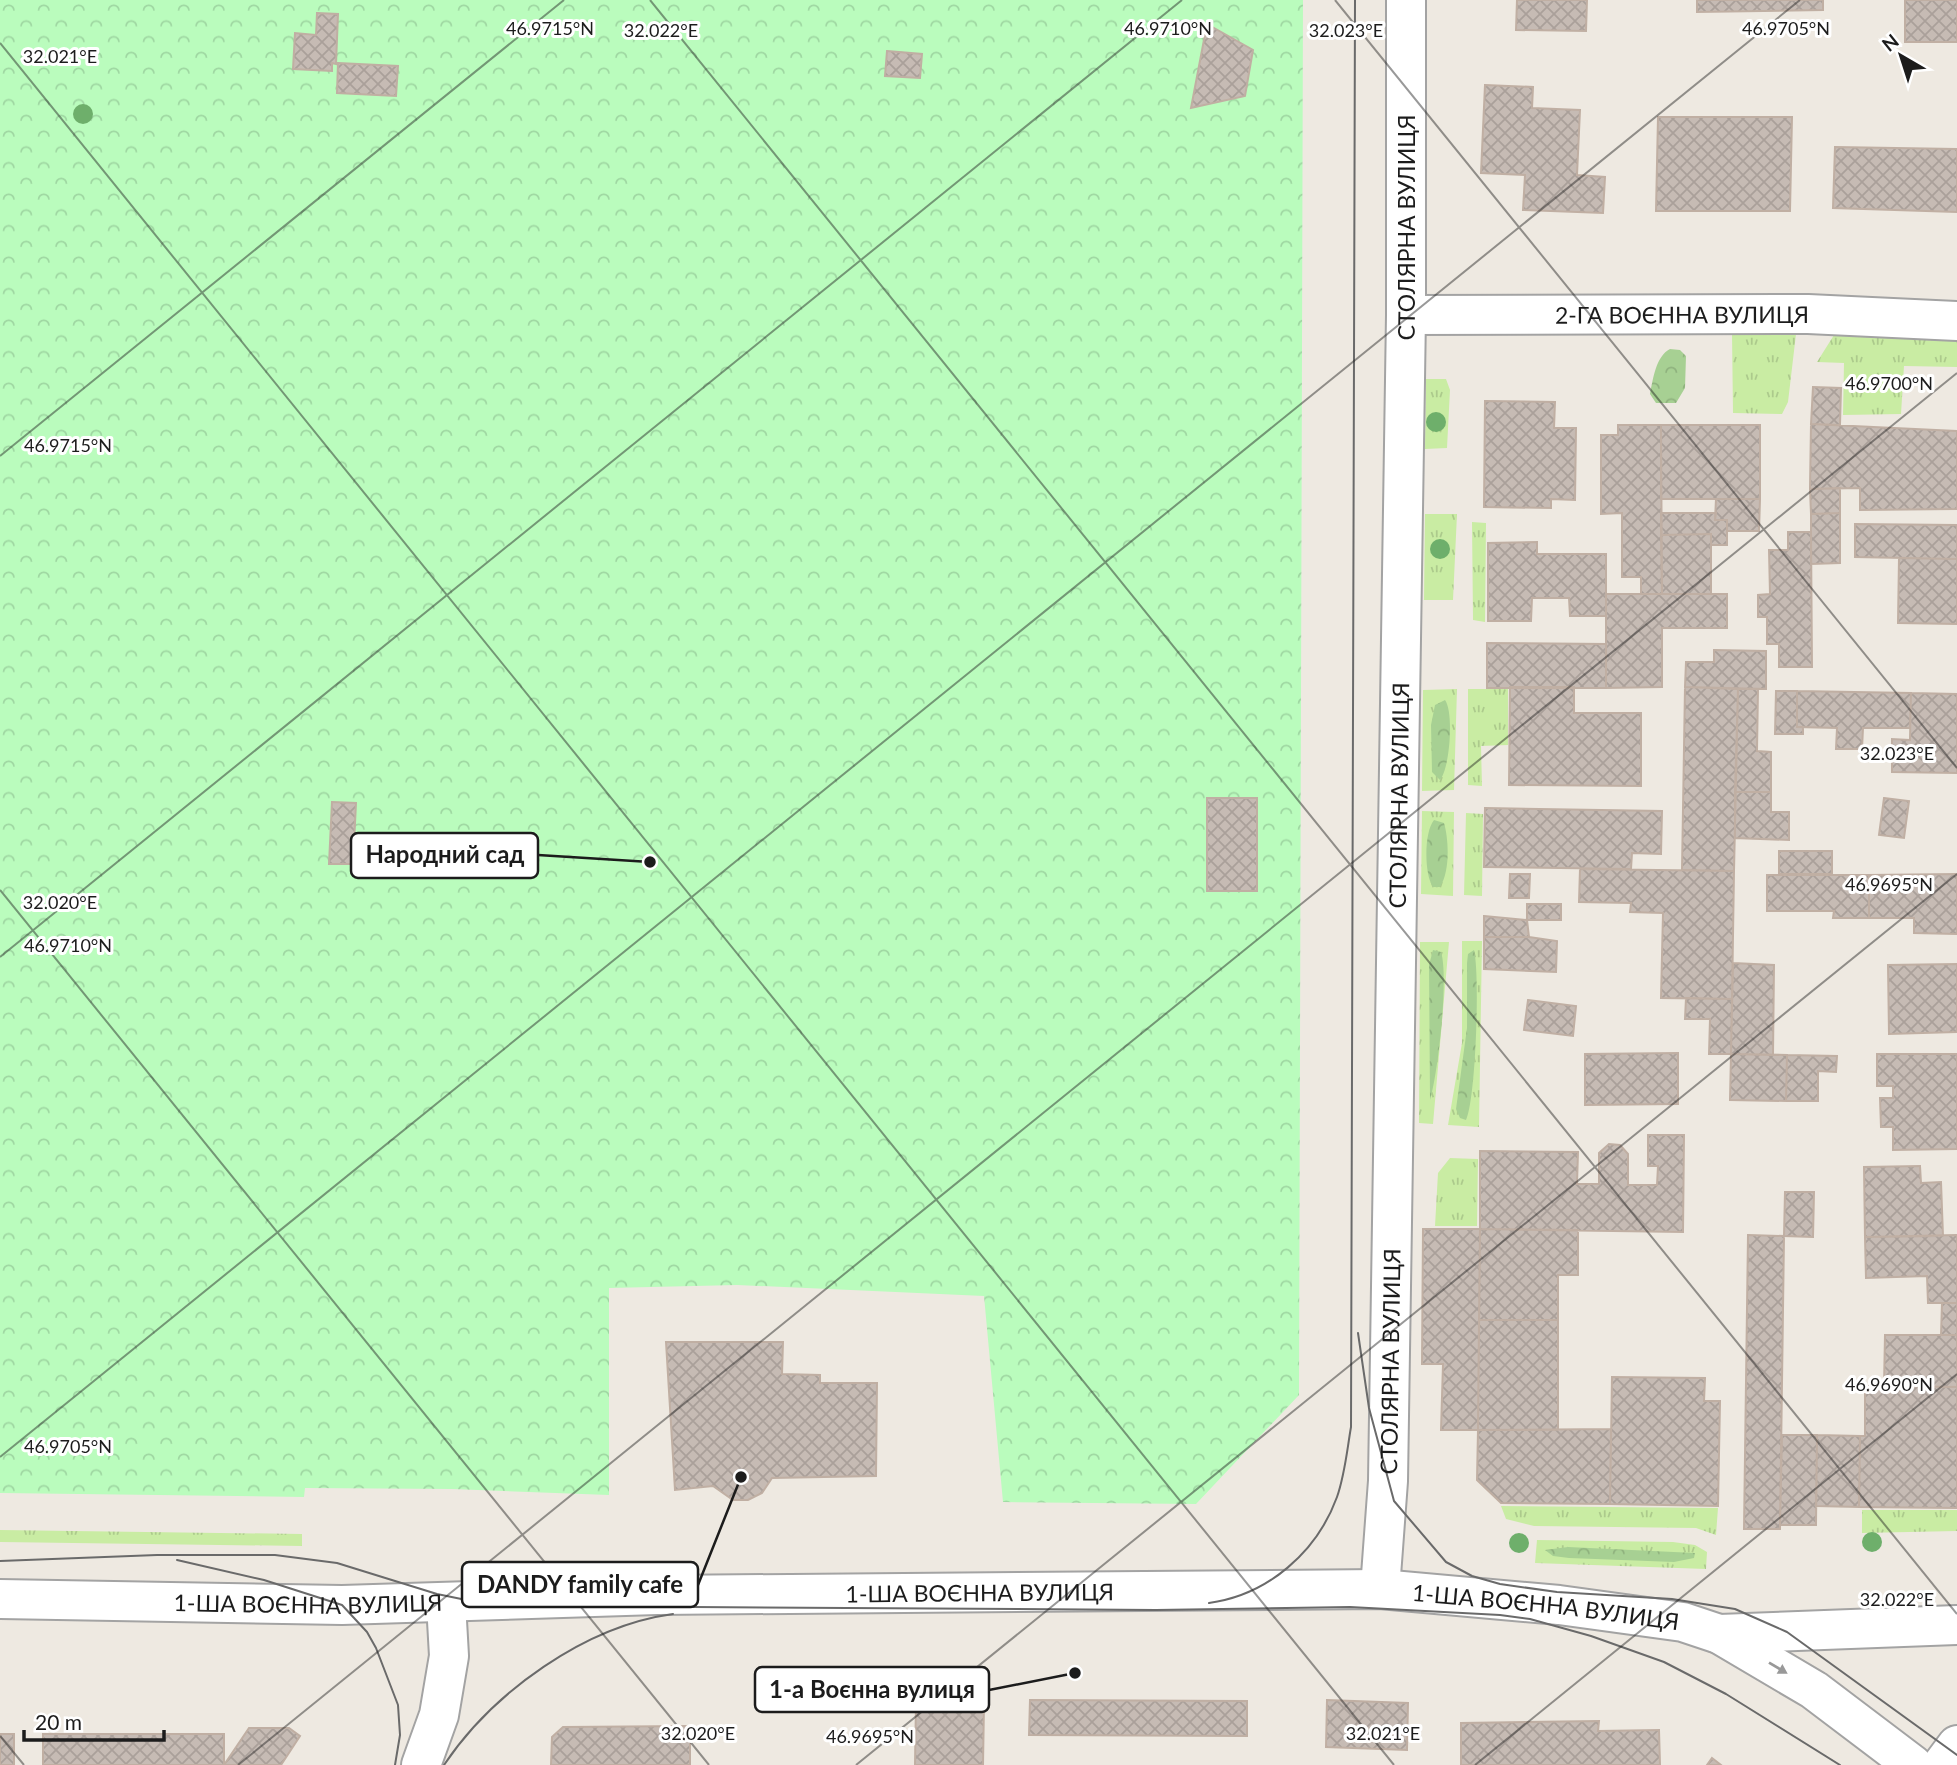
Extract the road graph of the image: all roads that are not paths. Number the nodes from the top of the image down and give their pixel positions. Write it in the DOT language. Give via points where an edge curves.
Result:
graph roads {
  1 [pos="1406,0"];
  2 [pos="1406,314"];
  3 [pos="1957,320"];
  4 [pos="1380,1589"];
  5 [pos="0,1600"];
  6 [pos="446,1603"];
  7 [pos="1957,1625"];
  8 [pos="1719,1634"];
  9 [pos="1957,1745"];
  10 [pos="421,1765"];
  11 [pos="1913,1765"];
  12 [pos="1942,1765"];
  1 -- 2 [label="street, СТОЛЯРНА ВУЛИЦЯ"];
  2 -- 3 [label="street, 2-ГА ВОЄННА ВУЛИЦЯ" via="1808,314"];
  2 -- 4 [label="street, СТОЛЯРНА ВУЛИЦЯ" via="1388,1481"];
  4 -- 6 [label="street, 1-ША ВОЄННА ВУЛИЦЯ" via="657,1595"];
  4 -- 8 [label="street, 1-ША ВОЄННА ВУЛИЦЯ" via="1645,1615"];
  5 -- 6 [label="street, 1-ША ВОЄННА ВУЛИЦЯ"];
  6 -- 10 [label="street" via="449,1656 439,1715"];
  7 -- 8 [label="street, 1-ША ВОЄННА ВУЛИЦЯ"];
  8 -- 11 [label="street, one-way" via="1814,1690"];
  9 -- 12 [label="street"];
}
